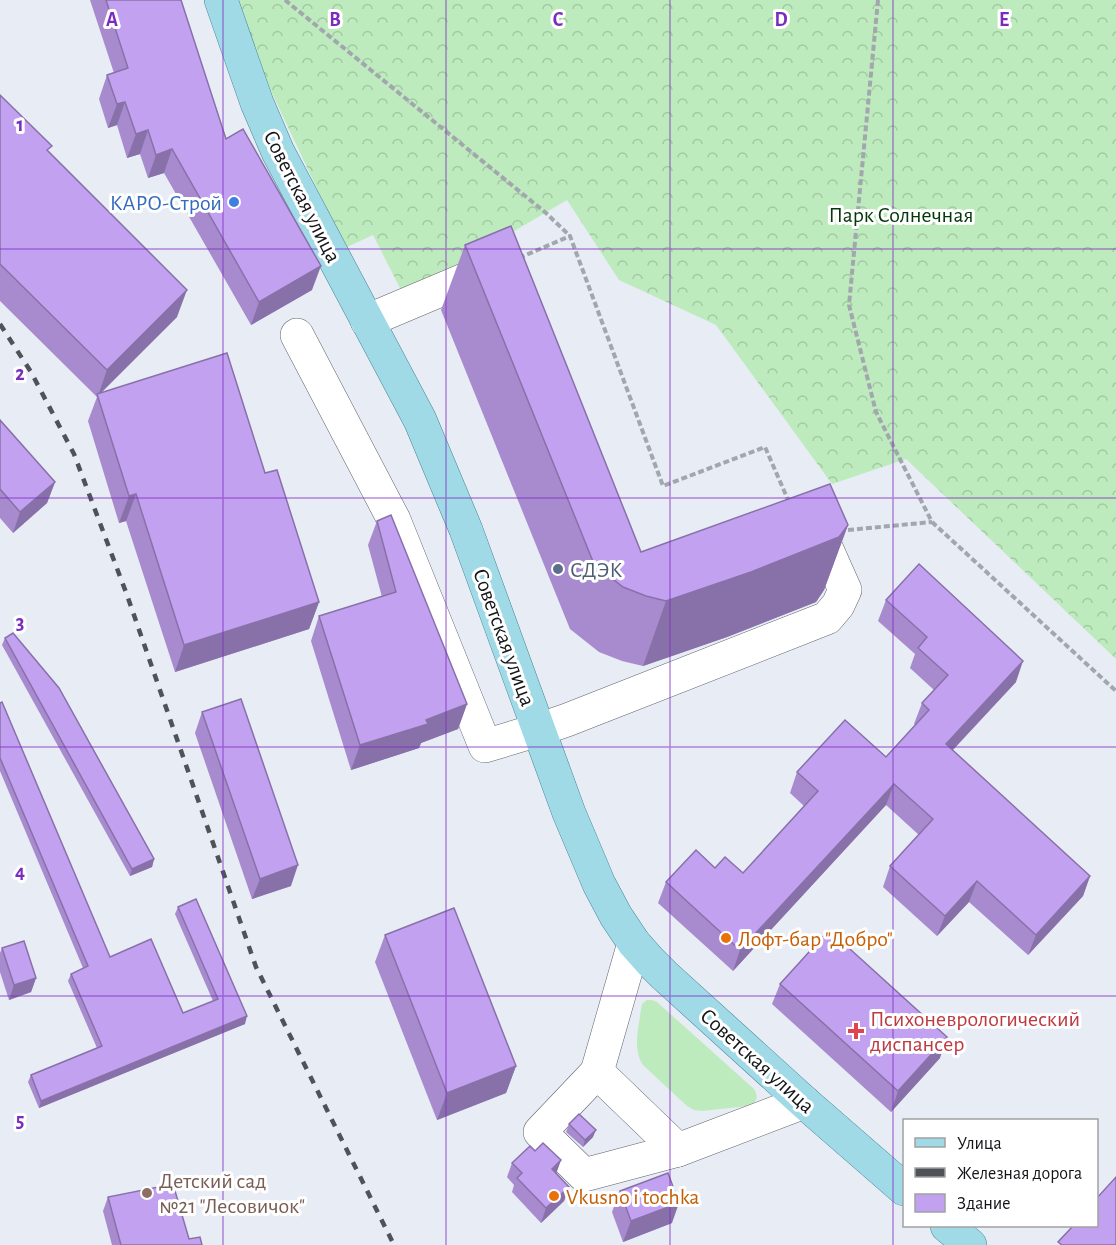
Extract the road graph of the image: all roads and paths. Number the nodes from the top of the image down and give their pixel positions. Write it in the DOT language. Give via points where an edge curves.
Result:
graph roads {
  1 [pos="221,0"];
  2 [pos="285,0"];
  3 [pos="878,0"];
  4 [pos="570,236"];
  5 [pos="515,273"];
  6 [pos="367,321"];
  7 [pos="297,335"];
  8 [pos="789,502"];
  9 [pos="932,522"];
  10 [pos="820,533"];
  11 [pos="1116,691"];
  12 [pos="538,730"];
  13 [pos="634,943"];
  14 [pos="597,1072"];
  15 [pos="804,1102"];
  16 [pos="678,1150"];
  17 [pos="903,1189"];
  18 [pos="948,1227"];
  19 [pos="970,1245"];
  1 -- 6 [label="main road, Советская улица" via="278,152"];
  2 -- 4 [label="path"];
  3 -- 9 [label="path" via="849,304 876,412"];
  4 -- 5 [label="path"];
  4 -- 8 [label="path" via="663,486 765,447"];
  5 -- 6 [label="lane" via="413,301"];
  6 -- 12 [label="main road, Советская улица" via="425,431 466,530"];
  7 -- 12 [label="lane" via="394,520 485,746"];
  8 -- 10 [label="lane" via="804,496"];
  9 -- 10 [label="path"];
  9 -- 11 [label="path"];
  10 -- 12 [label="lane" via="845,590 826,618"];
  12 -- 13 [label="main road, Советская улица" via="599,884"];
  13 -- 14 [label="lane"];
  13 -- 15 [label="main road, Советская улица"];
  14 -- 16 [label="lane"];
  14 -- 16 [label="lane" via="540,1132 584,1175"];
  15 -- 16 [label="lane"];
  15 -- 17 [label="main road, Советская улица"];
  18 -- 19 [label="main road"];
}
